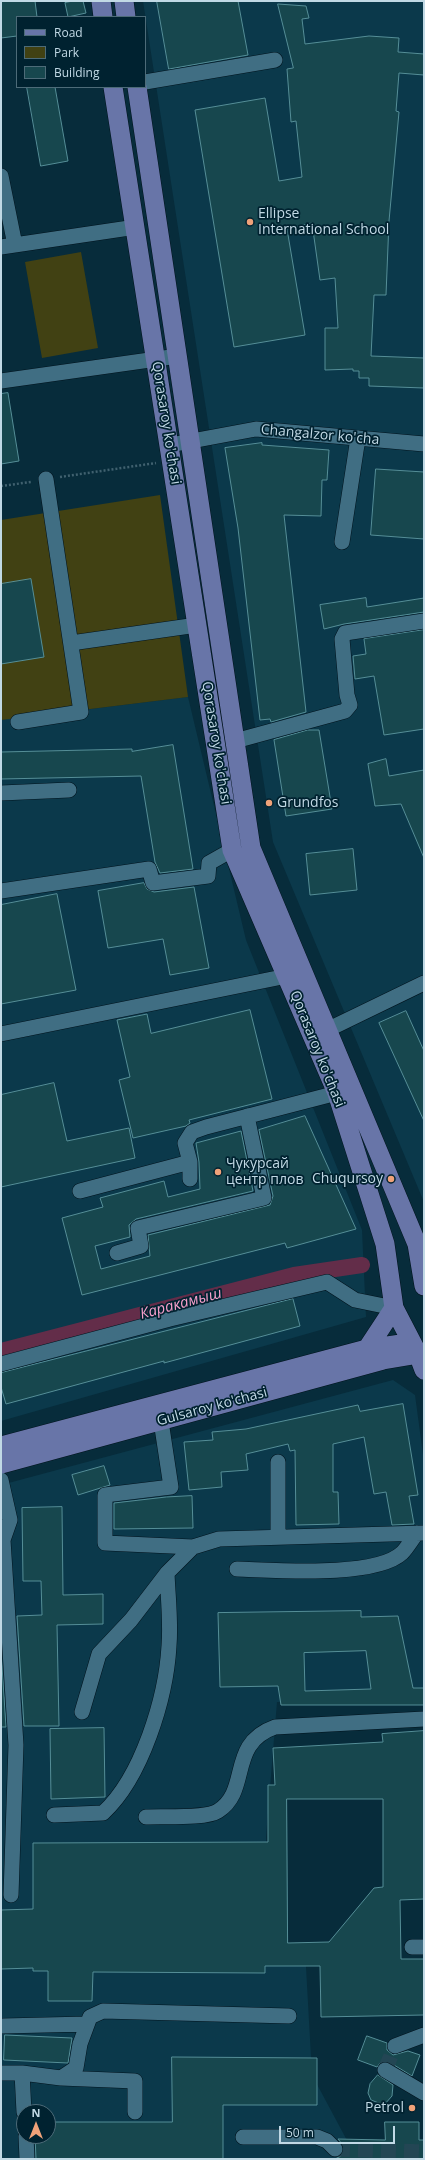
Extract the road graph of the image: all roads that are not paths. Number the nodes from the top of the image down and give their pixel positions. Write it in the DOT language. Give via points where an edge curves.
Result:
graph roads {
  1 [pos="101,1"];
  2 [pos="124,1"];
  3 [pos="103,16"];
  4 [pos="126,16"];
  5 [pos="275,60"];
  6 [pos="146,82"];
  7 [pos="117,88"];
  8 [pos="137,88"];
  9 [pos="1,176"];
  10 [pos="136,227"];
  11 [pos="8,246"];
  12 [pos="178,356"];
  13 [pos="157,360"];
  14 [pos="1,381"];
  15 [pos="358,438"];
  16 [pos="191,442"];
  17 [pos="424,444"];
  18 [pos="171,453"];
  19 [pos="46,480"];
  20 [pos="342,542"];
  21 [pos="424,621"];
  22 [pos="198,625"];
  23 [pos="71,643"];
  24 [pos="18,722"];
  25 [pos="235,741"];
  26 [pos="69,790"];
  27 [pos="1,793"];
  28 [pos="232,850"];
  29 [pos="1,891"];
  30 [pos="295,974"];
  31 [pos="424,983"];
  32 [pos="329,1029"];
  33 [pos="1,1034"];
  34 [pos="337,1093"];
  35 [pos="247,1116"];
  36 [pos="190,1162"];
  37 [pos="190,1179"];
  38 [pos="80,1191"];
  39 [pos="117,1253"];
  40 [pos="424,1282"];
  41 [pos="424,1286"];
  42 [pos="394,1308"];
  43 [pos="367,1349"];
  44 [pos="421,1352"];
  45 [pos="1,1364"];
  46 [pos="161,1421"];
  47 [pos="1,1446"];
  48 [pos="278,1462"];
  49 [pos="1,1464"];
  50 [pos="1,1480"];
  51 [pos="420,1533"];
  52 [pos="278,1537"];
  53 [pos="193,1547"];
  54 [pos="237,1570"];
  55 [pos="167,1573"];
  56 [pos="82,1712"];
  57 [pos="424,1719"];
  58 [pos="54,1815"];
  59 [pos="146,1817"];
  60 [pos="11,1894"];
  61 [pos="289,2016"];
  62 [pos="87,2024"];
  63 [pos="3,2026"];
  64 [pos="424,2035"];
  65 [pos="395,2046"];
  66 [pos="385,2070"];
  67 [pos="1,2073"];
  68 [pos="22,2073"];
  69 [pos="61,2078"];
  70 [pos="424,2092"];
  71 [pos="24,2104"];
  72 [pos="135,2112"];
  73 [pos="243,2137"];
  74 [pos="26,2144"];
  75 [pos="335,2149"];
  76 [pos="27,2159"];
  1 -- 3 [label="main road"];
  2 -- 4 [label="main road"];
  5 -- 6 [label="street"];
  7 -- 10 [label="main road, Qorasaroy ko'chasi"];
  8 -- 12 [label="main road, Qorasaroy ko'chasi"];
  9 -- 11 [label="street"];
  10 -- 11 [label="street"];
  10 -- 13 [label="main road, Qorasaroy ko'chasi"];
  12 -- 13 [label="street"];
  12 -- 16 [label="main road, Qorasaroy ko'chasi"];
  13 -- 14 [label="street"];
  13 -- 18 [label="main road, Qorasaroy ko'chasi"];
  15 -- 16 [label="street, Changalzor ko'cha" via="256,429"];
  15 -- 17 [label="street, Changalzor ko'cha"];
  15 -- 20 [label="street"];
  16 -- 18 [label="street, Changalzor ko'cha"];
  16 -- 25 [label="main road, Qorasaroy ko'chasi"];
  18 -- 22 [label="main road, Qorasaroy ko'chasi"];
  19 -- 23 [label="street"];
  21 -- 25 [label="street" via="345,633 342,639 346,695 350,705 345,711"];
  22 -- 23 [label="street"];
  22 -- 28 [label="main road, Qorasaroy ko'chasi"];
  23 -- 24 [label="street" via="81,712"];
  25 -- 30 [label="main road, Qorasaroy ko'chasi" via="251,848"];
  26 -- 27 [label="street"];
  28 -- 29 [label="street" via="209,864 208,876 153,883 149,869"];
  28 -- 30 [label="main road, Qorasaroy ko'chasi"];
  30 -- 32 [label="main road, Qorasaroy ko'chasi"];
  30 -- 33 [label="street"];
  30 -- 34 [label="main road, Qorasaroy ko'chasi"];
  31 -- 32 [label="street"];
  32 -- 40 [label="main road, Qorasaroy ko'chasi" via="417,1244"];
  34 -- 35 [label="street"];
  34 -- 42 [label="main road, Qorasaroy ko'chasi" via="384,1244"];
  35 -- 36 [label="street" via="192,1132 185,1143"];
  35 -- 39 [label="street" via="264,1198 138,1228 141,1246"];
  36 -- 37 [label="street"];
  36 -- 38 [label="street"];
  40 -- 41 [label="main road, Qorasaroy ko'chasi"];
  42 -- 43 [label="main road"];
  42 -- 44 [label="main road, Qorasaroy ko'chasi"];
  42 -- 45 [label="street" via="355,1300 327,1282 170,1319"];
  43 -- 44 [label="main road, Gulsaroy ko'chasi"];
  43 -- 47 [label="main road, Gulsaroy ko'chasi"];
  44 -- 46 [label="main road, Gulsaroy ko'chasi" via="383,1360"];
  46 -- 49 [label="main road, Gulsaroy ko'chasi"];
  46 -- 53 [label="street" via="171,1487 105,1495 105,1543"];
  48 -- 52 [label="street"];
  50 -- 60 [label="street" via="10,1520 3,1540 16,1744"];
  51 -- 52 [label="street"];
  51 -- 54 [label="street" via="402,1553 377,1564 354,1570"];
  52 -- 53 [label="street" via="219,1539"];
  53 -- 55 [label="street"];
  55 -- 56 [label="street" via="131,1620 99,1654"];
  55 -- 58 [label="street" via="169,1646 162,1690 143,1754 116,1801 103,1813"];
  57 -- 59 [label="street" via="275,1727 262,1732 252,1740 245,1752 231,1798 218,1812 198,1816"];
  61 -- 62 [label="street" via="103,2011 90,2017"];
  62 -- 63 [label="street"];
  62 -- 69 [label="street" via="76,2068"];
  64 -- 65 [label="street"];
  66 -- 70 [label="street"];
  67 -- 68 [label="street"];
  68 -- 69 [label="street"];
  68 -- 71 [label="street"];
  69 -- 72 [label="street" via="135,2081"];
  73 -- 75 [label="street" via="317,2137 327,2141"];
  74 -- 76 [label="street"];
}
